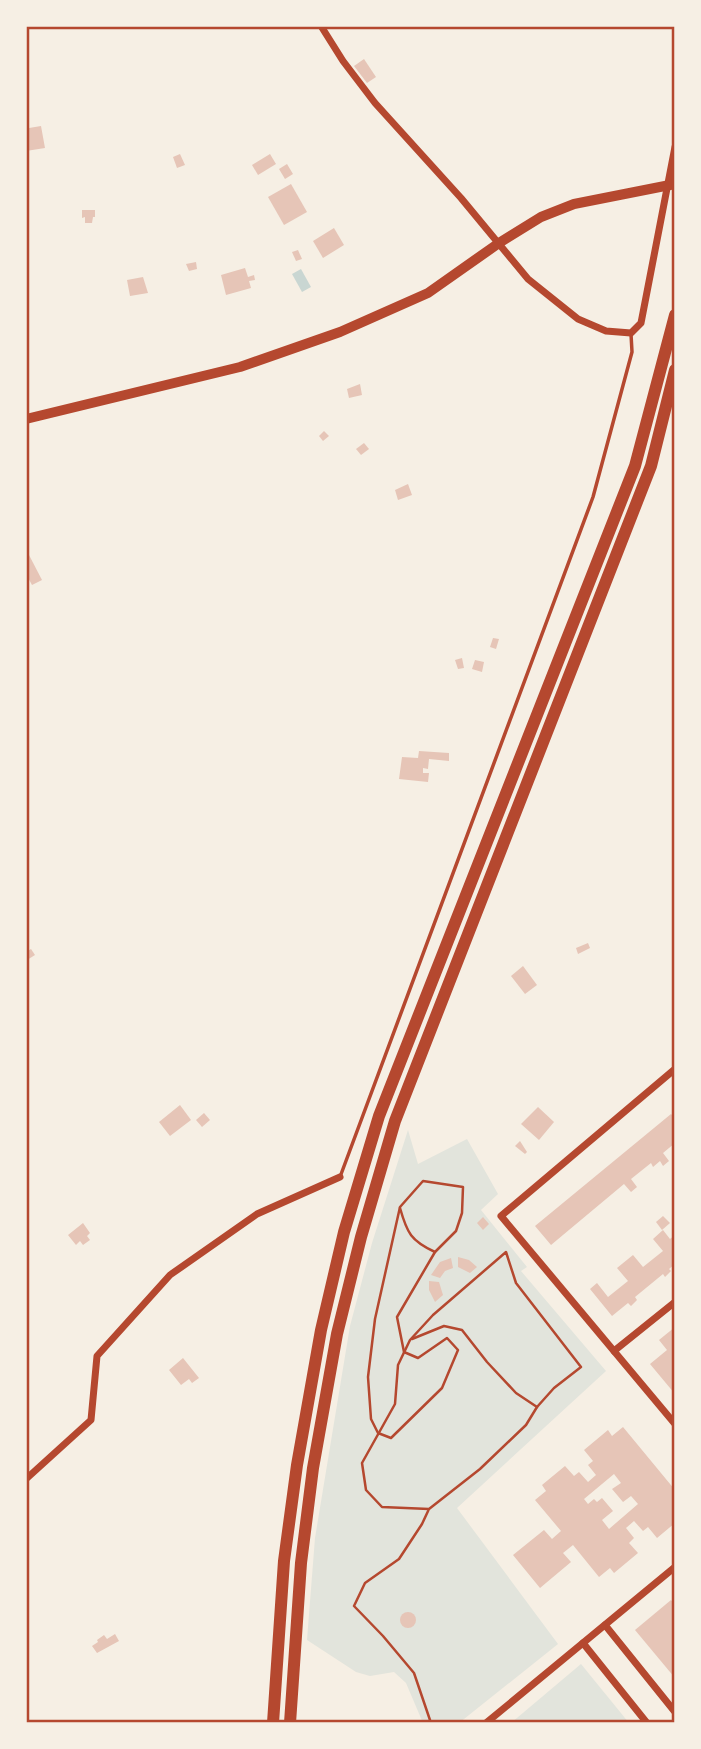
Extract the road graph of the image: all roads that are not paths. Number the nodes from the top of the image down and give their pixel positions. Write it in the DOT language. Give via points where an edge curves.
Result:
graph roads {
  1 [pos="321,26"];
  2 [pos="675,147"];
  3 [pos="675,184"];
  4 [pos="499,243"];
  5 [pos="675,315"];
  6 [pos="631,333"];
  7 [pos="675,370"];
  8 [pos="26,419"];
  9 [pos="673,1074"];
  10 [pos="340,1177"];
  11 [pos="675,1302"];
  12 [pos="614,1351"];
  13 [pos="675,1424"];
  14 [pos="26,1479"];
  15 [pos="675,1567"];
  16 [pos="605,1625"];
  17 [pos="583,1643"];
  18 [pos="675,1712"];
  19 [pos="274,1723"];
  20 [pos="290,1723"];
  21 [pos="486,1723"];
  22 [pos="647,1723"];
  1 -- 4 [label="street" via="375,103"];
  2 -- 6 [label="street" via="641,323"];
  3 -- 4 [label="main road" via="574,204 541,217"];
  4 -- 6 [label="street" via="528,279 578,319 607,331"];
  4 -- 8 [label="main road" via="428,293 340,332 240,367"];
  5 -- 19 [label="highway" via="635,466 379,1116 344,1232 297,1465 284,1561"];
  6 -- 10 [label="lane" via="632,352 593,498"];
  7 -- 20 [label="highway" via="651,466 395,1121 360,1237 313,1468"];
  9 -- 12 [label="street" via="501,1216"];
  10 -- 14 [label="street" via="257,1214 170,1275 97,1356 91,1420"];
  11 -- 12 [label="street"];
  12 -- 13 [label="street"];
  15 -- 16 [label="street"];
  16 -- 17 [label="street"];
  16 -- 18 [label="street"];
  17 -- 21 [label="street"];
  17 -- 22 [label="street"];
}
